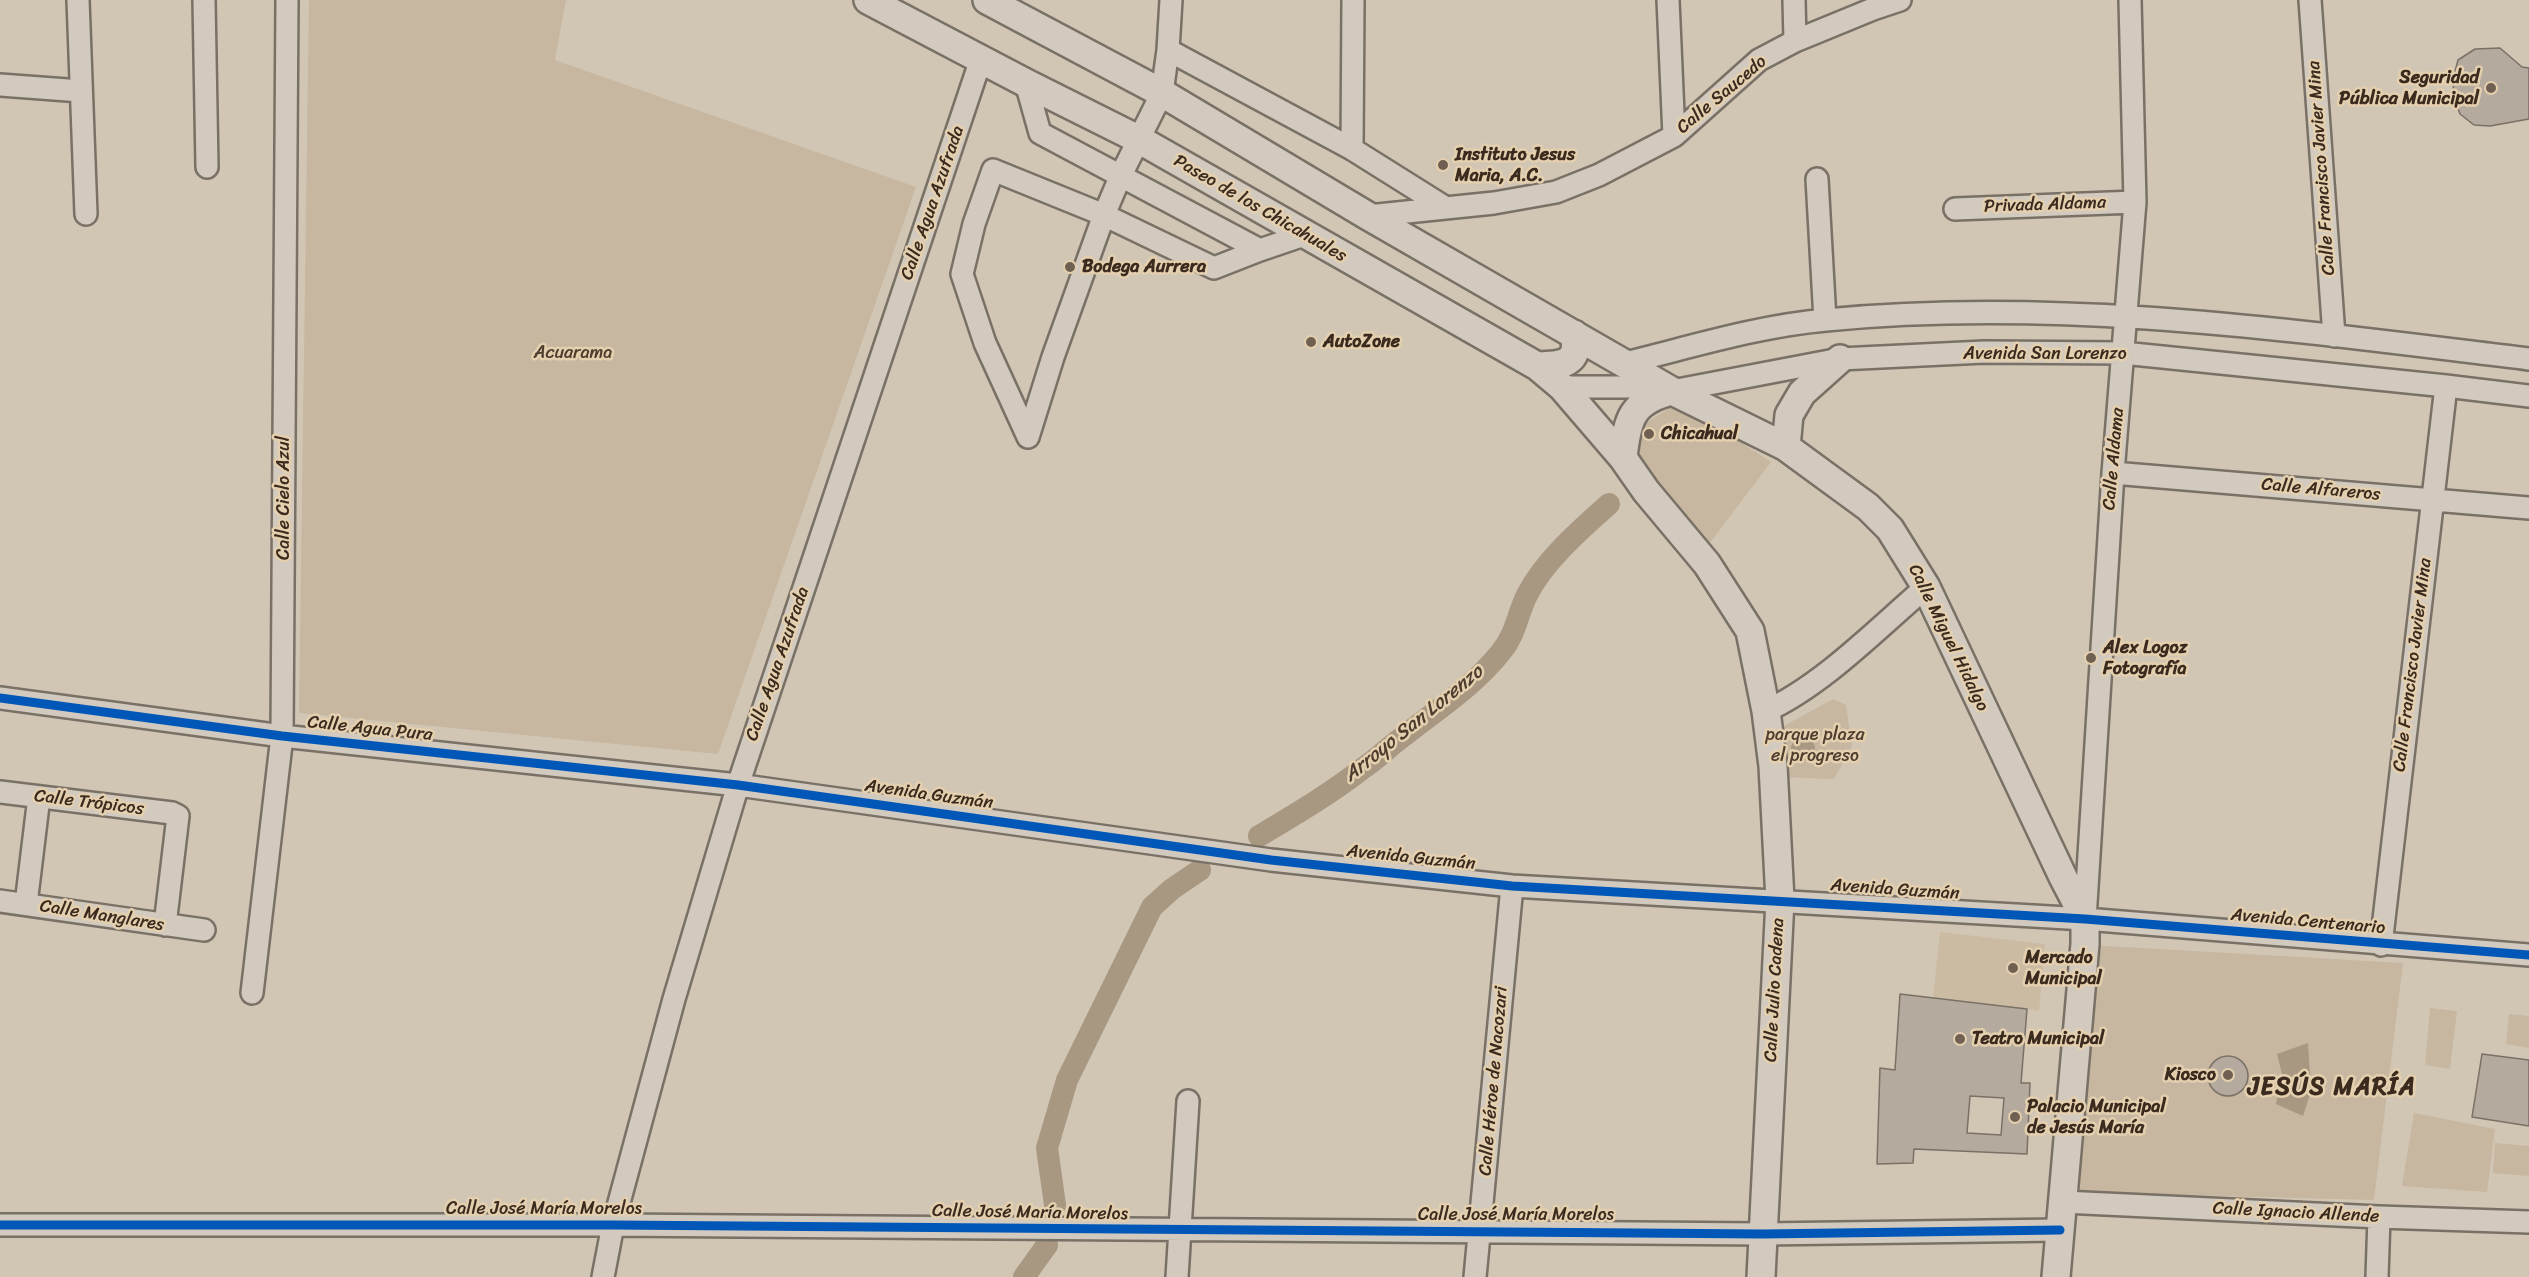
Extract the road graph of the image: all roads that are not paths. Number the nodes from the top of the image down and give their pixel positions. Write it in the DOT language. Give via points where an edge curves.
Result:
graph roads {
  1 [pos="78,0"];
  2 [pos="204,0"];
  3 [pos="287,0"];
  4 [pos="868,0"];
  5 [pos="987,0"];
  6 [pos="1171,0"];
  7 [pos="1353,0"];
  8 [pos="1668,0"];
  9 [pos="1794,0"];
  10 [pos="1900,0"];
  11 [pos="2130,0"];
  12 [pos="2310,0"];
  13 [pos="1795,41"];
  14 [pos="1168,50"];
  15 [pos="981,60"];
  16 [pos="1026,83"];
  17 [pos="0,85"];
  18 [pos="81,91"];
  19 [pos="1162,93"];
  20 [pos="1674,136"];
  21 [pos="1140,140"];
  22 [pos="1352,149"];
  23 [pos="207,167"];
  24 [pos="1121,175"];
  25 [pos="1817,179"];
  26 [pos="2135,202"];
  27 [pos="1446,207"];
  28 [pos="1955,209"];
  29 [pos="86,214"];
  30 [pos="1104,215"];
  31 [pos="1368,216"];
  32 [pos="1304,235"];
  33 [pos="1260,250"];
  34 [pos="2126,316"];
  35 [pos="1825,320"];
  36 [pos="1574,334"];
  37 [pos="2334,336"];
  38 [pos="2123,353"];
  39 [pos="1840,359"];
  40 [pos="2529,359"];
  41 [pos="1625,363"];
  42 [pos="1537,366"];
  43 [pos="2446,386"];
  44 [pos="1562,387"];
  45 [pos="1672,391"];
  46 [pos="2529,396"];
  47 [pos="1786,447"];
  48 [pos="1623,458"];
  49 [pos="2112,473"];
  50 [pos="2432,498"];
  51 [pos="2529,508"];
  52 [pos="1926,587"];
  53 [pos="0,698"];
  54 [pos="1766,711"];
  55 [pos="282,736"];
  56 [pos="738,785"];
  57 [pos="0,792"];
  58 [pos="39,797"];
  59 [pos="1512,886"];
  60 [pos="1780,900"];
  61 [pos="0,901"];
  62 [pos="26,904"];
  63 [pos="2085,919"];
  64 [pos="165,925"];
  65 [pos="204,930"];
  66 [pos="2381,945"];
  67 [pos="2529,955"];
  68 [pos="252,993"];
  69 [pos="1188,1101"];
  70 [pos="2063,1202"];
  71 [pos="2379,1217"];
  72 [pos="2529,1222"];
  73 [pos="0,1225"];
  74 [pos="613,1225"];
  75 [pos="1480,1230"];
  76 [pos="2060,1230"];
  77 [pos="1179,1231"];
  78 [pos="1763,1234"];
  79 [pos="603,1277"];
  80 [pos="1177,1277"];
  81 [pos="1475,1277"];
  82 [pos="1761,1277"];
  83 [pos="2056,1277"];
  84 [pos="2377,1277"];
  1 -- 18 [label="street"];
  2 -- 23 [label="street"];
  3 -- 55 [label="street, Calle Cielo Azul"];
  4 -- 15 [label="main road, Paseo de los Chicahuales"];
  5 -- 19 [label="main road"];
  6 -- 14 [label="street"];
  7 -- 22 [label="street"];
  8 -- 20 [label="street"];
  9 -- 13 [label="street"];
  10 -- 13 [label="street, Calle Saucedo"];
  11 -- 26 [label="street, Calle Aldama"];
  12 -- 37 [label="street, Calle Francisco Javier Mina"];
  13 -- 20 [label="street, Calle Saucedo" via="1759,60"];
  14 -- 19 [label="street"];
  14 -- 22 [label="street"];
  15 -- 16 [label="main road, Paseo de los Chicahuales"];
  15 -- 56 [label="street, Calle Agua Azufrada"];
  16 -- 21 [label="main road, Paseo de los Chicahuales"];
  16 -- 24 [label="street" via="1040,134"];
  17 -- 18 [label="street"];
  18 -- 29 [label="street"];
  19 -- 21 [label="street"];
  19 -- 31 [label="main road"];
  20 -- 27 [label="street, Calle Saucedo" via="1599,175 1556,192"];
  21 -- 24 [label="street"];
  21 -- 32 [label="main road, Paseo de los Chicahuales"];
  22 -- 27 [label="street"];
  24 -- 30 [label="street"];
  24 -- 33 [label="street"];
  25 -- 35 [label="street"];
  26 -- 28 [label="street, Privada Aldama"];
  26 -- 34 [label="street, Calle Aldama"];
  27 -- 31 [label="street, Calle Saucedo"];
  30 -- 30 [label="street" via="993,170 974,224 962,274 985,343 1028,437"];
  30 -- 33 [label="street" via="1214,268"];
  31 -- 36 [label="main road"];
  32 -- 33 [label="street"];
  32 -- 42 [label="main road, Paseo de los Chicahuales"];
  34 -- 35 [label="street" via="1955,312"];
  34 -- 37 [label="street"];
  34 -- 38 [label="street, Calle Aldama"];
  35 -- 41 [label="street" via="1765,329"];
  36 -- 41 [label="main road"];
  36 -- 42 [label="main road" via="1572,358 1566,363"];
  37 -- 40 [label="street"];
  38 -- 39 [label="street, Avenida San Lorenzo" via="1984,352"];
  38 -- 43 [label="street, Avenida San Lorenzo"];
  38 -- 49 [label="street, Calle Aldama"];
  39 -- 45 [label="street, Avenida San Lorenzo"];
  39 -- 47 [label="main road" via="1802,393 1789,415"];
  41 -- 45 [label="main road"];
  42 -- 44 [label="main road, Paseo de los Chicahuales"];
  43 -- 46 [label="street, Avenida San Lorenzo"];
  43 -- 50 [label="street, Calle Francisco Javier Mina"];
  44 -- 45 [label="street, Avenida San Lorenzo"];
  44 -- 48 [label="main road, Paseo de los Chicahuales"];
  45 -- 47 [label="main road, Calle Miguel Hidalgo"];
  45 -- 48 [label="main road" via="1654,396 1634,412 1627,428"];
  47 -- 52 [label="main road, Calle Miguel Hidalgo" via="1869,507 1890,529"];
  48 -- 54 [label="main road, Calle Julio Cadena" via="1707,564 1750,631"];
  49 -- 50 [label="street, Calle Alfareros"];
  49 -- 63 [label="street, Calle Aldama"];
  50 -- 51 [label="street, Calle Alfareros"];
  50 -- 66 [label="street, Calle Francisco Javier Mina"];
  52 -- 54 [label="street" via="1826,673 1788,701"];
  52 -- 63 [label="main road, Calle Miguel Hidalgo"];
  53 -- 55 [label="street, Calle Agua Pura"];
  54 -- 60 [label="main road, Calle Julio Cadena"];
  55 -- 56 [label="street, Calle Agua Pura"];
  55 -- 68 [label="street, Calle Cielo Azul"];
  56 -- 59 [label="street, Avenida Guzmán" via="1271,860"];
  56 -- 74 [label="street, Calle Agua Azufrada" via="674,999"];
  57 -- 58 [label="street, Calle Trópicos"];
  58 -- 62 [label="street"];
  58 -- 64 [label="street, Calle Trópicos" via="178,816"];
  59 -- 60 [label="street, Avenida Guzmán"];
  59 -- 75 [label="street, Calle Héroe de Nacozari"];
  60 -- 63 [label="street, Avenida Guzmán"];
  60 -- 78 [label="main road, Calle Julio Cadena"];
  61 -- 62 [label="street, Calle Manglares"];
  62 -- 64 [label="street, Calle Manglares"];
  63 -- 66 [label="street, Avenida Centenario"];
  63 -- 70 [label="main road"];
  64 -- 65 [label="street, Calle Manglares"];
  66 -- 67 [label="street, Avenida Centenario"];
  69 -- 77 [label="street"];
  70 -- 71 [label="street, Calle Ignacio Allende"];
  70 -- 76 [label="main road"];
  71 -- 72 [label="street, Calle Ignacio Allende"];
  71 -- 84 [label="street"];
  73 -- 74 [label="street, Calle José María Morelos"];
  74 -- 77 [label="street, Calle José María Morelos"];
  74 -- 79 [label="street, Calle Agua Azufrada"];
  75 -- 77 [label="street, Calle José María Morelos"];
  75 -- 78 [label="street, Calle José María Morelos"];
  75 -- 81 [label="street, Calle Héroe de Nacozari"];
  76 -- 78 [label="street, Calle José María Morelos"];
  76 -- 83 [label="main road"];
  77 -- 80 [label="street"];
  78 -- 82 [label="main road, Calle Julio Cadena"];
}
